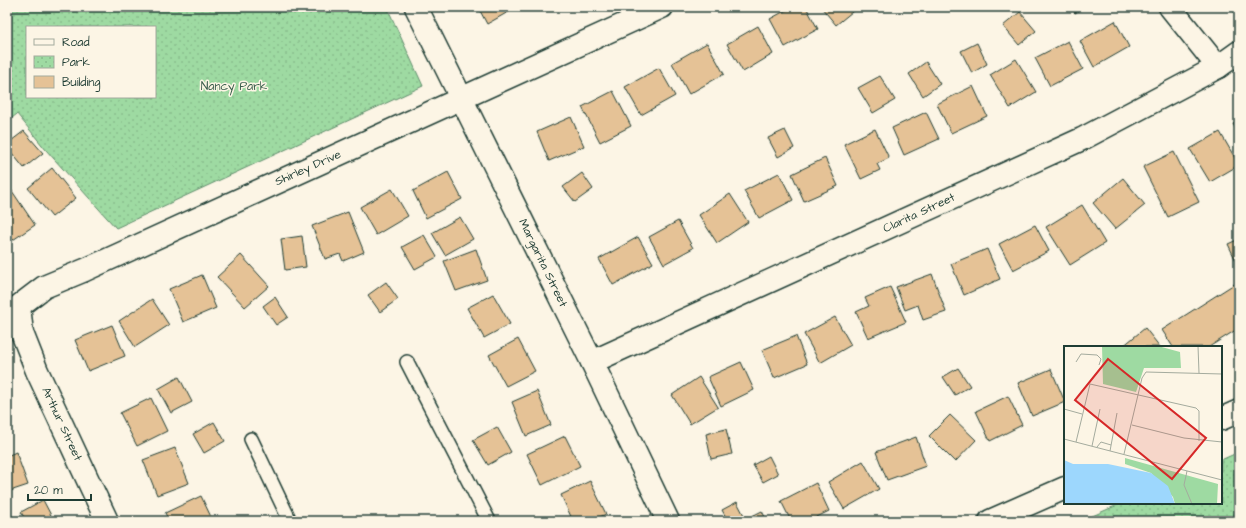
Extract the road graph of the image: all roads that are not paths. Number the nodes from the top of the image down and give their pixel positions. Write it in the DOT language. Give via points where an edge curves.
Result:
graph roads {
  1 [pos="416,7"];
  2 [pos="662,7"];
  3 [pos="1170,7"];
  4 [pos="1239,52"];
  5 [pos="1218,67"];
  6 [pos="462,98"];
  7 [pos="407,362"];
  8 [pos="592,362"];
  9 [pos="37,371"];
  10 [pos="1239,411"];
  11 [pos="1222,419"];
  12 [pos="251,439"];
  13 [pos="1064,488"];
  14 [pos="288,517"];
  15 [pos="107,521"];
  16 [pos="489,521"];
  17 [pos="668,521"];
  18 [pos="990,521"];
  1 -- 6 [label="street, Margarita Street"];
  2 -- 6 [label="street, Shirley Drive"];
  3 -- 5 [label="street"];
  4 -- 5 [label="street, Clarita Street"];
  5 -- 8 [label="street, Clarita Street" via="1082,139"];
  6 -- 8 [label="street, Margarita Street"];
  6 -- 9 [label="street, Shirley Drive" via="85,270 44,286 19,306 22,333"];
  7 -- 16 [label="lane"];
  8 -- 17 [label="street, Margarita Street"];
  9 -- 15 [label="street, Arthur Street"];
  10 -- 11 [label="street"];
  12 -- 14 [label="lane"];
  13 -- 18 [label="street"];
}
